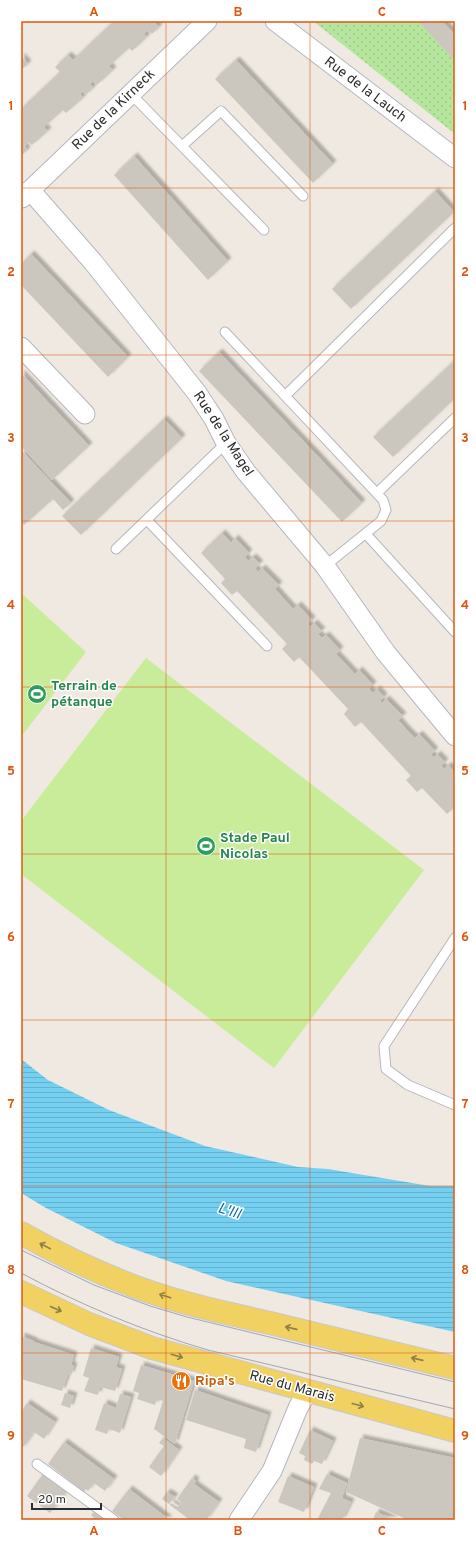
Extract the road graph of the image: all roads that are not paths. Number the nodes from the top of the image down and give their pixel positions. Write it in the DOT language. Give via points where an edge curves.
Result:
graph roads {
  1 [pos="207,21"];
  2 [pos="275,21"];
  3 [pos="131,94"];
  4 [pos="182,146"];
  5 [pos="455,158"];
  6 [pos="26,195"];
  7 [pos="303,196"];
  8 [pos="455,228"];
  9 [pos="264,230"];
  10 [pos="225,332"];
  11 [pos="21,347"];
  12 [pos="285,396"];
  13 [pos="85,414"];
  14 [pos="455,418"];
  15 [pos="226,443"];
  16 [pos="377,493"];
  17 [pos="147,520"];
  18 [pos="366,534"];
  19 [pos="116,549"];
  20 [pos="325,566"];
  21 [pos="455,632"];
  22 [pos="267,646"];
  23 [pos="455,736"];
  24 [pos="455,938"];
  25 [pos="455,1105"];
  26 [pos="21,1233"];
  27 [pos="21,1292"];
  28 [pos="455,1368"];
  29 [pos="307,1392"];
  30 [pos="455,1431"];
  31 [pos="37,1464"];
  32 [pos="114,1520"];
  33 [pos="239,1520"];
  1 -- 3 [label="street, Rue de la Kirneck"];
  2 -- 5 [label="street, Rue de la Lauch"];
  3 -- 4 [label="lane"];
  3 -- 6 [label="street, Rue de la Kirneck"];
  4 -- 7 [label="lane" via="221,111"];
  4 -- 9 [label="lane"];
  6 -- 15 [label="street, Rue de la Magel" via="93,262 197,393"];
  8 -- 12 [label="lane"];
  10 -- 12 [label="lane"];
  11 -- 13 [label="street"];
  12 -- 16 [label="lane"];
  14 -- 16 [label="lane"];
  15 -- 17 [label="lane"];
  15 -- 20 [label="street, Rue de la Magel" via="246,472"];
  16 -- 18 [label="lane" via="383,500 386,510 381,522"];
  17 -- 19 [label="lane"];
  17 -- 22 [label="lane"];
  18 -- 20 [label="lane"];
  18 -- 21 [label="lane"];
  20 -- 23 [label="street, Rue de la Magel" via="386,653"];
  24 -- 25 [label="lane" via="384,1046 386,1069 408,1085"];
  28 -- 26 [label="main road, one-way" via="168,1298 82,1264"];
  27 -- 29 [label="main road, Rue du Marais, one-way" via="89,1324 152,1348"];
  29 -- 30 [label="main road, Rue du Marais, one-way"];
  29 -- 33 [label="street" via="272,1471"];
  31 -- 32 [label="lane"];
}
